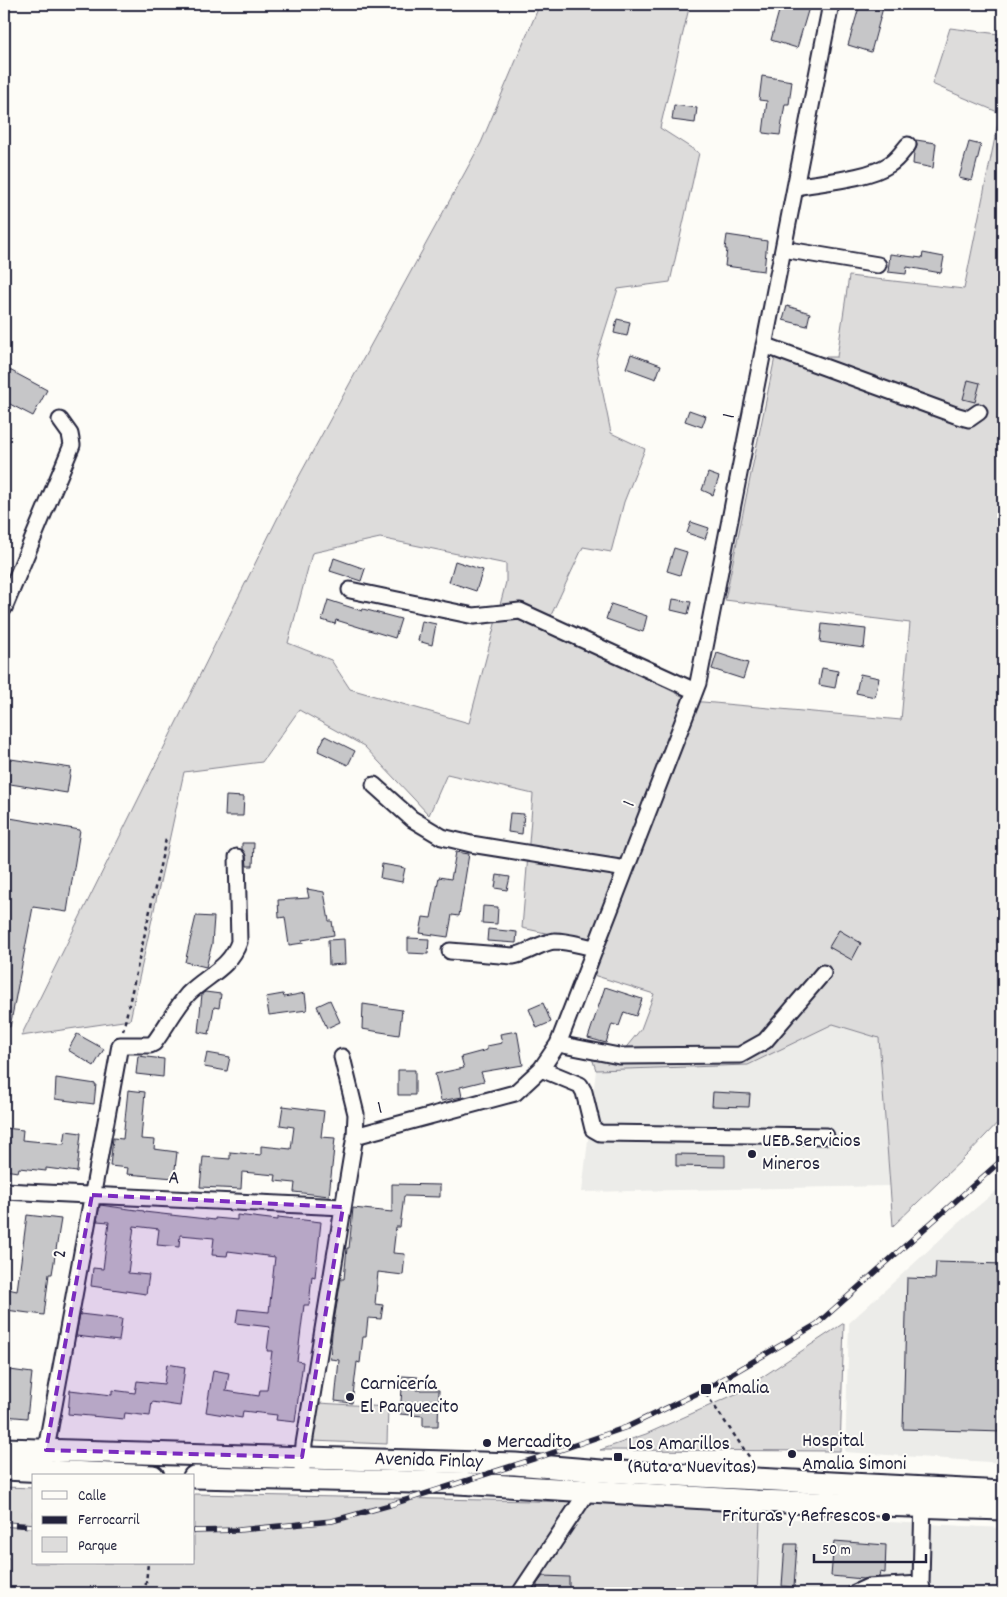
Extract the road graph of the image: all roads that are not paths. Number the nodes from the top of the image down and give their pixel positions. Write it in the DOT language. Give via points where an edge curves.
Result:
graph roads {
  1 [pos="831,4"];
  2 [pos="908,144"];
  3 [pos="795,187"];
  4 [pos="783,250"];
  5 [pos="878,265"];
  6 [pos="764,345"];
  7 [pos="979,412"];
  8 [pos="60,420"];
  9 [pos="350,590"];
  10 [pos="4,608"];
  11 [pos="695,691"];
  12 [pos="374,785"];
  13 [pos="237,857"];
  14 [pos="626,869"];
  15 [pos="595,948"];
  16 [pos="450,951"];
  17 [pos="823,973"];
  18 [pos="558,1044"];
  19 [pos="342,1057"];
  20 [pos="541,1070"];
  21 [pos="355,1136"];
  22 [pos="826,1136"];
  23 [pos="4,1191"];
  24 [pos="92,1195"];
  25 [pos="343,1207"];
  26 [pos="4,1448"];
  27 [pos="302,1456"];
  28 [pos="44,1461"];
  29 [pos="4,1469"];
  30 [pos="601,1471"];
  31 [pos="138,1474"];
  32 [pos="195,1477"];
  33 [pos="302,1480"];
  34 [pos="588,1491"];
  35 [pos="1003,1492"];
  36 [pos="923,1497"];
  37 [pos="1003,1509"];
  38 [pos="922,1589"];
  39 [pos="520,1593"];
  40 [pos="855,1593"];
  1 -- 3 [label="street, 1"];
  2 -- 3 [label="street" via="892,163 882,169"];
  3 -- 4 [label="street, 1"];
  4 -- 5 [label="street"];
  4 -- 6 [label="street, 1"];
  6 -- 7 [label="street" via="969,420"];
  6 -- 11 [label="street, 1"];
  8 -- 10 [label="street" via="70,434 72,445"];
  9 -- 11 [label="street" via="474,616 520,611"];
  11 -- 14 [label="street, 1"];
  12 -- 14 [label="street" via="412,819 442,836 471,844"];
  13 -- 24 [label="street, 2" via="239,942 235,953 189,993 154,1043 120,1045"];
  14 -- 15 [label="street, 1"];
  15 -- 16 [label="street" via="554,941 513,956"];
  15 -- 18 [label="street, 1"];
  17 -- 18 [label="street" via="765,1041 740,1055 620,1056"];
  18 -- 20 [label="street, 1"];
  19 -- 21 [label="street" via="356,1114"];
  20 -- 21 [label="street, 1" via="515,1093"];
  20 -- 22 [label="street" via="580,1085 593,1130 600,1133"];
  21 -- 25 [label="street, 1"];
  23 -- 24 [label="street, A"];
  24 -- 25 [label="street, A"];
  24 -- 28 [label="street, 2"];
  25 -- 27 [label="street, 1"];
  26 -- 28 [label="highway, Avenida Finlay"];
  27 -- 28 [label="highway, Avenida Finlay"];
  27 -- 30 [label="highway, Avenida Finlay" via="515,1464"];
  27 -- 33 [label="street, 1"];
  28 -- 29 [label="highway, Avenida Finlay"];
  28 -- 31 [label="highway, Avenida Finlay"];
  30 -- 34 [label="street"];
  30 -- 36 [label="highway, Avenida Finlay"];
  32 -- 33 [label="highway, Avenida Finlay"];
  33 -- 34 [label="highway, Avenida Finlay" via="458,1483"];
  34 -- 36 [label="highway, Avenida Finlay" via="756,1501"];
  34 -- 39 [label="street"];
  35 -- 36 [label="highway, Avenida Finlay"];
  36 -- 37 [label="highway, Avenida Finlay"];
  36 -- 38 [label="street"];
  38 -- 40 [label="street" via="868,1587"];
}
